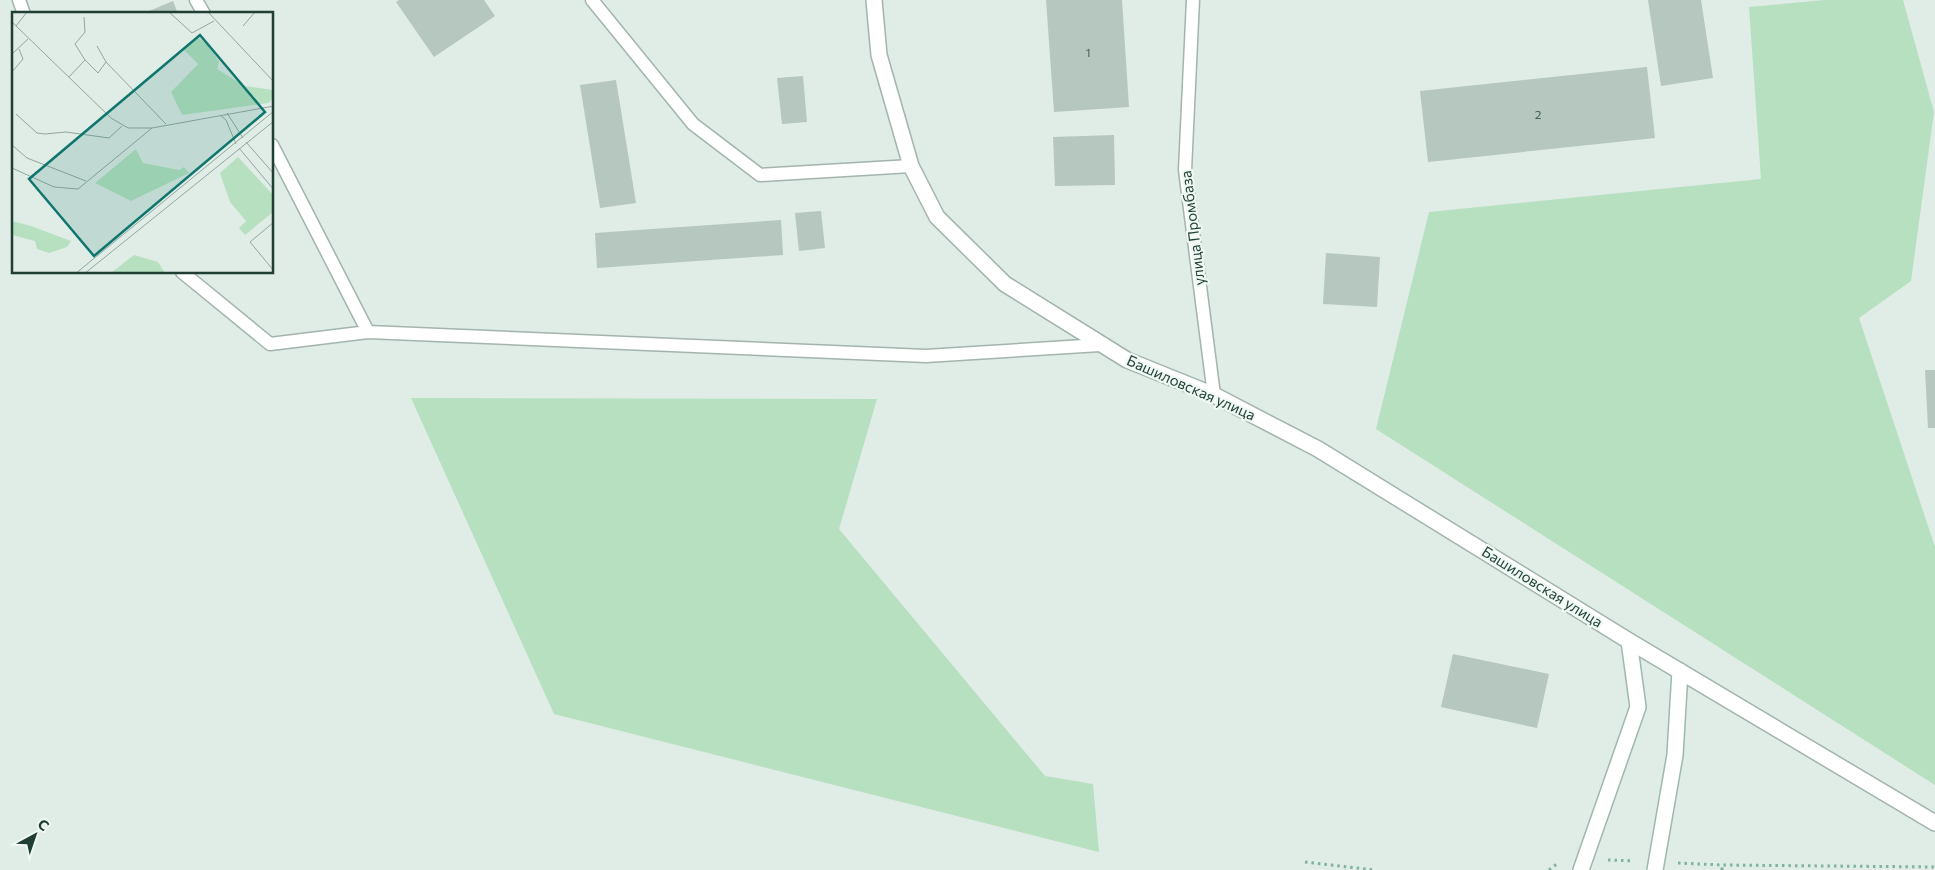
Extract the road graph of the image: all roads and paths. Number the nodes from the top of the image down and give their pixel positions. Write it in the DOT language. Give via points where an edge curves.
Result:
graph roads {
  1 [pos="18,0"];
  2 [pos="196,0"];
  3 [pos="592,0"];
  4 [pos="874,0"];
  5 [pos="1193,0"];
  6 [pos="23,12"];
  7 [pos="203,12"];
  8 [pos="274,149"];
  9 [pos="911,166"];
  10 [pos="184,274"];
  11 [pos="368,332"];
  12 [pos="1100,344"];
  13 [pos="1214,395"];
  14 [pos="1629,641"];
  15 [pos="1680,671"];
  16 [pos="1935,823"];
  17 [pos="1305,862"];
  18 [pos="1583,864"];
  19 [pos="1722,865"];
  20 [pos="1655,866"];
  21 [pos="1935,866"];
  22 [pos="1374,870"];
  23 [pos="1549,870"];
  24 [pos="1722,870"];
  1 -- 6 [label="lane"];
  2 -- 7 [label="lane"];
  3 -- 9 [label="lane" via="693,124 760,175"];
  4 -- 9 [label="street, Башиловская улица" via="879,55"];
  5 -- 13 [label="lane, улица Промбаза" via="1185,170"];
  8 -- 11 [label="lane"];
  9 -- 12 [label="street, Башиловская улица" via="937,216 1005,284"];
  10 -- 11 [label="lane" via="270,344"];
  11 -- 12 [label="lane" via="926,356"];
  12 -- 13 [label="street, Башиловская улица" via="1127,360"];
  13 -- 14 [label="street, Башиловская улица" via="1318,449"];
  14 -- 15 [label="street, Башиловская улица"];
  14 -- 18 [label="street" via="1638,707"];
  15 -- 16 [label="street, Башиловская улица"];
  15 -- 20 [label="street" via="1674,755"];
  17 -- 22 [label="path"];
  18 -- 20 [label="path"];
  18 -- 23 [label="path" via="1565,858"];
  19 -- 20 [label="path"];
  19 -- 21 [label="path"];
  19 -- 24 [label="path"];
}
